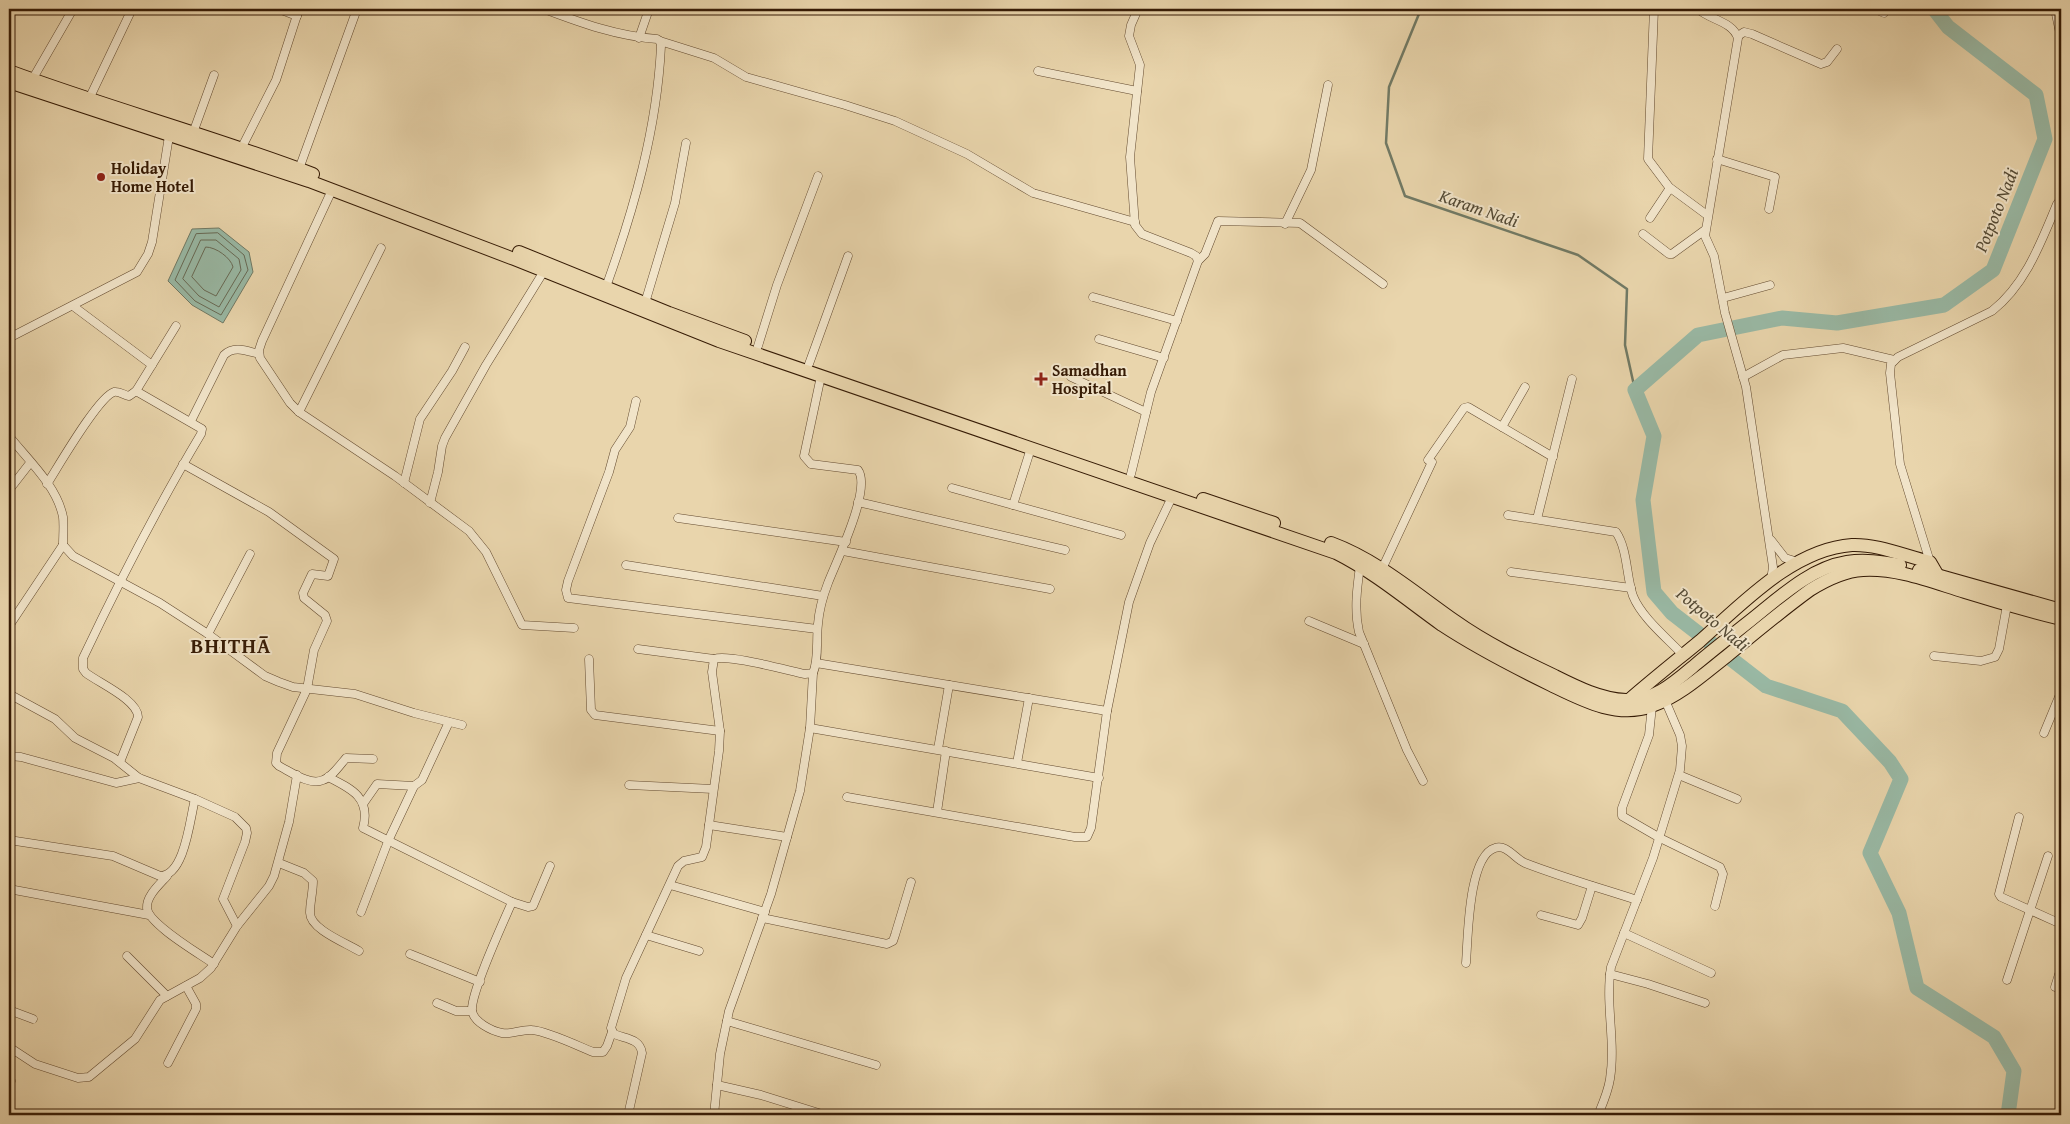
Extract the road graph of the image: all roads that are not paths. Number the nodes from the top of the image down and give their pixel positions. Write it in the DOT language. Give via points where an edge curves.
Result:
graph roads {
  1 [pos="73,9"];
  2 [pos="132,9"];
  3 [pos="279,9"];
  4 [pos="356,9"];
  5 [pos="544,9"];
  6 [pos="649,9"];
  7 [pos="1138,9"];
  8 [pos="1654,9"];
  9 [pos="1696,9"];
  10 [pos="1875,9"];
  11 [pos="2055,9"];
  12 [pos="298,12"];
  13 [pos="1884,13"];
  14 [pos="1738,36"];
  15 [pos="639,38"];
  16 [pos="2061,38"];
  17 [pos="660,41"];
  18 [pos="1837,49"];
  19 [pos="1038,71"];
  20 [pos="9,72"];
  21 [pos="214,75"];
  22 [pos="32,80"];
  23 [pos="9,82"];
  24 [pos="1328,85"];
  25 [pos="1137,91"];
  26 [pos="89,99"];
  27 [pos="112,112"];
  28 [pos="193,133"];
  29 [pos="169,136"];
  30 [pos="686,143"];
  31 [pos="242,149"];
  32 [pos="1717,159"];
  33 [pos="299,169"];
  34 [pos="818,176"];
  35 [pos="1670,188"];
  36 [pos="332,190"];
  37 [pos="2061,199"];
  38 [pos="1769,209"];
  39 [pos="1707,215"];
  40 [pos="1650,218"];
  41 [pos="1135,222"];
  42 [pos="1285,224"];
  43 [pos="1705,230"];
  44 [pos="1642,234"];
  45 [pos="381,248"];
  46 [pos="848,256"];
  47 [pos="1198,262"];
  48 [pos="544,271"];
  49 [pos="1383,284"];
  50 [pos="1770,285"];
  51 [pos="606,286"];
  52 [pos="1093,297"];
  53 [pos="1722,298"];
  54 [pos="645,303"];
  55 [pos="73,306"];
  56 [pos="668,317"];
  57 [pos="1177,320"];
  58 [pos="176,326"];
  59 [pos="9,338"];
  60 [pos="1099,339"];
  61 [pos="758,346"];
  62 [pos="465,347"];
  63 [pos="260,354"];
  64 [pos="1164,358"];
  65 [pos="1894,360"];
  66 [pos="809,364"];
  67 [pos="152,365"];
  68 [pos="821,376"];
  69 [pos="1743,376"];
  70 [pos="1071,377"];
  71 [pos="1572,379"];
  72 [pos="1525,387"];
  73 [pos="136,390"];
  74 [pos="636,402"];
  75 [pos="299,412"];
  76 [pos="1146,412"];
  77 [pos="191,421"];
  78 [pos="1502,427"];
  79 [pos="9,436"];
  80 [pos="1031,448"];
  81 [pos="1552,457"];
  82 [pos="30,462"];
  83 [pos="183,464"];
  84 [pos="1131,474"];
  85 [pos="404,483"];
  86 [pos="47,484"];
  87 [pos="952,488"];
  88 [pos="9,490"];
  89 [pos="1172,497"];
  90 [pos="858,502"];
  91 [pos="430,503"];
  92 [pos="1013,505"];
  93 [pos="1508,514"];
  94 [pos="678,518"];
  95 [pos="1537,519"];
  96 [pos="1121,535"];
  97 [pos="1769,538"];
  98 [pos="846,542"];
  99 [pos="62,545"];
  100 [pos="1065,550"];
  101 [pos="843,551"];
  102 [pos="250,554"];
  103 [pos="1798,562"];
  104 [pos="1930,562"];
  105 [pos="626,566"];
  106 [pos="1360,566"];
  107 [pos="1382,569"];
  108 [pos="1511,572"];
  109 [pos="1937,579"];
  110 [pos="121,581"];
  111 [pos="1765,585"];
  112 [pos="1050,588"];
  113 [pos="1631,588"];
  114 [pos="823,596"];
  115 [pos="2007,605"];
  116 [pos="2061,610"];
  117 [pos="2061,619"];
  118 [pos="1309,621"];
  119 [pos="9,626"];
  120 [pos="574,628"];
  121 [pos="818,629"];
  122 [pos="208,634"];
  123 [pos="1364,644"];
  124 [pos="638,649"];
  125 [pos="1685,654"];
  126 [pos="1934,656"];
  127 [pos="590,659"];
  128 [pos="714,659"];
  129 [pos="816,663"];
  130 [pos="1702,668"];
  131 [pos="812,673"];
  132 [pos="949,685"];
  133 [pos="308,689"];
  134 [pos="2061,692"];
  135 [pos="9,694"];
  136 [pos="1029,698"];
  137 [pos="1628,700"];
  138 [pos="1665,700"];
  139 [pos="1610,703"];
  140 [pos="1652,706"];
  141 [pos="1107,711"];
  142 [pos="449,722"];
  143 [pos="462,725"];
  144 [pos="810,728"];
  145 [pos="720,731"];
  146 [pos="2044,733"];
  147 [pos="942,750"];
  148 [pos="9,756"];
  149 [pos="373,759"];
  150 [pos="120,762"];
  151 [pos="1017,763"];
  152 [pos="297,775"];
  153 [pos="1678,775"];
  154 [pos="328,777"];
  155 [pos="139,778"];
  156 [pos="1099,778"];
  157 [pos="1422,781"];
  158 [pos="629,784"];
  159 [pos="414,786"];
  160 [pos="713,790"];
  161 [pos="847,797"];
  162 [pos="195,798"];
  163 [pos="1737,799"];
  164 [pos="363,804"];
  165 [pos="937,812"];
  166 [pos="2019,817"];
  167 [pos="709,825"];
  168 [pos="787,837"];
  169 [pos="1660,838"];
  170 [pos="9,840"];
  171 [pos="389,840"];
  172 [pos="2048,856"];
  173 [pos="279,863"];
  174 [pos="550,866"];
  175 [pos="167,876"];
  176 [pos="910,882"];
  177 [pos="670,885"];
  178 [pos="1592,886"];
  179 [pos="9,889"];
  180 [pos="1637,900"];
  181 [pos="512,902"];
  182 [pos="1715,906"];
  183 [pos="2030,910"];
  184 [pos="361,912"];
  185 [pos="149,915"];
  186 [pos="763,915"];
  187 [pos="1541,915"];
  188 [pos="2061,924"];
  189 [pos="237,926"];
  190 [pos="1624,933"];
  191 [pos="646,936"];
  192 [pos="359,951"];
  193 [pos="699,951"];
  194 [pos="410,954"];
  195 [pos="127,956"];
  196 [pos="1466,963"];
  197 [pos="214,964"];
  198 [pos="2061,968"];
  199 [pos="1711,973"];
  200 [pos="1610,974"];
  201 [pos="2007,980"];
  202 [pos="480,982"];
  203 [pos="186,986"];
  204 [pos="2055,987"];
  205 [pos="167,996"];
  206 [pos="437,1003"];
  207 [pos="1705,1004"];
  208 [pos="9,1010"];
  209 [pos="472,1011"];
  210 [pos="33,1020"];
  211 [pos="728,1021"];
  212 [pos="612,1032"];
  213 [pos="9,1047"];
  214 [pos="168,1063"];
  215 [pos="876,1065"];
  216 [pos="717,1085"];
  217 [pos="628,1115"];
  218 [pos="714,1115"];
  219 [pos="826,1115"];
  220 [pos="1598,1115"];
  1 -- 22 [label="street"];
  2 -- 26 [label="street"];
  3 -- 12 [label="street"];
  4 -- 33 [label="street"];
  5 -- 15 [label="street" via="595,28"];
  6 -- 15 [label="street"];
  7 -- 25 [label="street" via="1129,36 1140,60"];
  8 -- 35 [label="street" via="1648,155 1650,164"];
  9 -- 14 [label="street" via="1730,27"];
  10 -- 13 [label="street"];
  11 -- 16 [label="street"];
  12 -- 31 [label="street" via="276,80"];
  14 -- 18 [label="street" via="1744,32 1752,34 1821,64 1827,62"];
  14 -- 32 [label="street"];
  15 -- 17 [label="street"];
  17 -- 41 [label="street" via="714,58 746,77 895,121 967,154 1033,193"];
  17 -- 51 [label="street" via="647,150"];
  19 -- 25 [label="street"];
  20 -- 22 [label="main road"];
  21 -- 28 [label="street"];
  22 -- 26 [label="main road"];
  23 -- 27 [label="main road"];
  24 -- 42 [label="street" via="1311,170"];
  25 -- 41 [label="street" via="1130,157"];
  26 -- 27 [label="main road"];
  27 -- 28 [label="main road"];
  27 -- 29 [label="main road"];
  28 -- 31 [label="main road"];
  29 -- 36 [label="main road"];
  29 -- 55 [label="street" via="152,242 143,264 122,281"];
  30 -- 54 [label="street" via="675,203"];
  31 -- 33 [label="main road"];
  32 -- 38 [label="street" via="1774,177"];
  32 -- 39 [label="street"];
  33 -- 51 [label="main road"];
  34 -- 61 [label="street"];
  35 -- 39 [label="street"];
  35 -- 40 [label="street"];
  36 -- 48 [label="main road"];
  36 -- 63 [label="street" via="262,340"];
  37 -- 65 [label="street" via="2024,276 2002,303"];
  39 -- 43 [label="street"];
  41 -- 47 [label="street" via="1142,234 1191,253"];
  42 -- 47 [label="street" via="1218,221 1206,254"];
  42 -- 49 [label="street" via="1303,225"];
  43 -- 44 [label="street" via="1672,254"];
  43 -- 53 [label="street"];
  45 -- 75 [label="street"];
  46 -- 66 [label="street"];
  47 -- 57 [label="street"];
  48 -- 56 [label="main road"];
  48 -- 91 [label="street" via="445,438"];
  50 -- 53 [label="street"];
  51 -- 54 [label="main road"];
  52 -- 57 [label="street"];
  53 -- 69 [label="street"];
  54 -- 56 [label="main road"];
  55 -- 59 [label="street"];
  55 -- 67 [label="street"];
  56 -- 61 [label="main road"];
  56 -- 68 [label="main road"];
  57 -- 64 [label="street"];
  58 -- 67 [label="street"];
  60 -- 64 [label="street"];
  61 -- 66 [label="main road"];
  62 -- 85 [label="street" via="420,420"];
  63 -- 75 [label="street" via="270,374"];
  63 -- 77 [label="street" via="235,349 228,351"];
  64 -- 76 [label="street"];
  65 -- 69 [label="street" via="1843,348 1783,356"];
  65 -- 104 [label="street" via="1890,374 1900,464"];
  66 -- 84 [label="main road"];
  67 -- 73 [label="street"];
  68 -- 80 [label="main road"];
  68 -- 90 [label="street" via="804,456 811,464 858,470 862,478"];
  69 -- 97 [label="street"];
  70 -- 76 [label="street"];
  71 -- 81 [label="street"];
  72 -- 78 [label="street"];
  73 -- 77 [label="street"];
  73 -- 86 [label="street" via="129,396 113,392 102,401"];
  74 -- 121 [label="street" via="630,427 614,450 606,481 568,581 566,595 573,599"];
  75 -- 85 [label="street"];
  76 -- 84 [label="street"];
  77 -- 83 [label="street" via="202,430"];
  78 -- 81 [label="street"];
  78 -- 107 [label="street" via="1466,407 1430,461"];
  79 -- 82 [label="street"];
  80 -- 89 [label="main road"];
  80 -- 92 [label="street"];
  81 -- 95 [label="street"];
  82 -- 86 [label="street"];
  82 -- 88 [label="street"];
  83 -- 110 [label="street"];
  83 -- 133 [label="street" via="269,512 334,559 328,576 312,574 303,593 304,598 327,618 314,650"];
  84 -- 107 [label="main road" via="1339,546"];
  85 -- 91 [label="street"];
  86 -- 99 [label="street" via="58,500 63,519"];
  87 -- 92 [label="street"];
  89 -- 106 [label="main road" via="1336,553"];
  89 -- 141 [label="street" via="1132,588"];
  90 -- 98 [label="street"];
  90 -- 100 [label="street"];
  91 -- 120 [label="street" via="469,531 486,552 522,625"];
  92 -- 96 [label="street"];
  93 -- 95 [label="street"];
  94 -- 98 [label="street"];
  95 -- 113 [label="street" via="1616,532"];
  97 -- 103 [label="street" via="1785,558"];
  97 -- 111 [label="street" via="1773,567"];
  98 -- 101 [label="street"];
  99 -- 110 [label="street" via="73,556"];
  99 -- 119 [label="street"];
  101 -- 112 [label="street"];
  101 -- 114 [label="street"];
  102 -- 122 [label="street"];
  103 -- 104 [label="main road" via="1819,552 1852,545"];
  103 -- 111 [label="main road"];
  104 -- 109 [label="main road"];
  105 -- 114 [label="street"];
  106 -- 123 [label="street" via="1356,620"];
  106 -- 139 [label="main road" via="1492,656 1568,693"];
  107 -- 139 [label="main road" via="1475,634"];
  108 -- 113 [label="street"];
  109 -- 115 [label="main road"];
  109 -- 116 [label="main road"];
  109 -- 130 [label="main road" via="1862,570 1837,576 1785,600"];
  110 -- 122 [label="street"];
  110 -- 150 [label="street" via="82,663 86,673 132,703 138,712"];
  111 -- 125 [label="main road"];
  113 -- 125 [label="street" via="1637,603 1654,624"];
  114 -- 121 [label="street"];
  115 -- 117 [label="main road"];
  115 -- 126 [label="street" via="1995,657 1981,661"];
  118 -- 123 [label="street"];
  121 -- 129 [label="street"];
  122 -- 133 [label="street" via="265,676"];
  123 -- 157 [label="street"];
  124 -- 128 [label="street"];
  125 -- 137 [label="main road"];
  127 -- 145 [label="street" via="591,710 595,715"];
  128 -- 131 [label="street" via="733,659"];
  128 -- 145 [label="street" via="712,672"];
  129 -- 131 [label="street"];
  129 -- 132 [label="street"];
  130 -- 137 [label="main road" via="1650,696"];
  130 -- 138 [label="main road"];
  131 -- 144 [label="street"];
  132 -- 136 [label="street"];
  132 -- 147 [label="street"];
  133 -- 142 [label="street" via="355,694"];
  133 -- 152 [label="street" via="276,758 279,766"];
  134 -- 146 [label="street"];
  135 -- 150 [label="street" via="54,719 75,738"];
  136 -- 141 [label="street"];
  136 -- 151 [label="street"];
  137 -- 139 [label="main road"];
  138 -- 140 [label="main road"];
  138 -- 153 [label="street" via="1682,746"];
  139 -- 140 [label="main road" via="1631,710"];
  140 -- 169 [label="street" via="1649,735 1621,812 1625,820"];
  141 -- 156 [label="street"];
  142 -- 143 [label="street"];
  142 -- 159 [label="street" via="422,780"];
  144 -- 147 [label="street"];
  144 -- 168 [label="street" via="800,791"];
  145 -- 160 [label="street"];
  147 -- 151 [label="street"];
  147 -- 165 [label="street"];
  148 -- 155 [label="street" via="21,756 116,783"];
  149 -- 154 [label="street" via="346,758"];
  150 -- 155 [label="street"];
  151 -- 156 [label="street"];
  152 -- 154 [label="street" via="310,781 323,781"];
  152 -- 173 [label="street"];
  153 -- 163 [label="street"];
  153 -- 169 [label="street"];
  154 -- 164 [label="street" via="352,790"];
  155 -- 162 [label="street"];
  156 -- 165 [label="street" via="1087,837"];
  158 -- 160 [label="street"];
  159 -- 164 [label="street" via="377,784"];
  159 -- 171 [label="street"];
  160 -- 167 [label="street"];
  161 -- 165 [label="street"];
  162 -- 175 [label="street" via="182,856"];
  162 -- 189 [label="street" via="228,812 246,828 245,842 223,899"];
  164 -- 171 [label="street" via="366,814 363,828"];
  166 -- 183 [label="street" via="1998,891 2001,897"];
  167 -- 168 [label="street"];
  167 -- 177 [label="street" via="702,858 684,861 678,866"];
  168 -- 186 [label="street"];
  169 -- 180 [label="street"];
  169 -- 182 [label="street" via="1720,867 1723,874"];
  170 -- 175 [label="street" via="113,856"];
  171 -- 181 [label="street"];
  171 -- 184 [label="street"];
  172 -- 183 [label="street"];
  173 -- 189 [label="street" via="270,886"];
  173 -- 192 [label="street" via="304,873 312,881 312,921"];
  174 -- 181 [label="street" via="533,906"];
  175 -- 185 [label="street" via="148,901"];
  176 -- 186 [label="street" via="895,935 887,944"];
  177 -- 186 [label="street"];
  177 -- 191 [label="street"];
  178 -- 180 [label="street"];
  178 -- 187 [label="street" via="1578,925"];
  178 -- 196 [label="street" via="1522,862 1501,847 1490,850 1472,888"];
  179 -- 185 [label="street"];
  180 -- 190 [label="street"];
  181 -- 202 [label="street"];
  183 -- 188 [label="street"];
  183 -- 201 [label="street"];
  185 -- 197 [label="street" via="163,929"];
  186 -- 211 [label="street"];
  189 -- 197 [label="street"];
  190 -- 199 [label="street"];
  190 -- 200 [label="street"];
  191 -- 193 [label="street"];
  191 -- 212 [label="street" via="626,978"];
  194 -- 202 [label="street"];
  195 -- 205 [label="street"];
  197 -- 203 [label="street"];
  198 -- 204 [label="street"];
  200 -- 207 [label="street"];
  200 -- 220 [label="street" via="1610,1079"];
  202 -- 209 [label="street"];
  203 -- 205 [label="street"];
  203 -- 214 [label="street" via="196,1009"];
  205 -- 213 [label="street" via="156,1005 135,1039 89,1077 35,1064"];
  206 -- 209 [label="street" via="456,1012"];
  208 -- 210 [label="street"];
  209 -- 212 [label="street" via="476,1018 494,1030 513,1034 532,1030 593,1052 603,1052"];
  211 -- 215 [label="street"];
  211 -- 216 [label="street"];
  212 -- 217 [label="street" via="636,1042 642,1049"];
  216 -- 218 [label="street"];
  216 -- 219 [label="street"];
}
